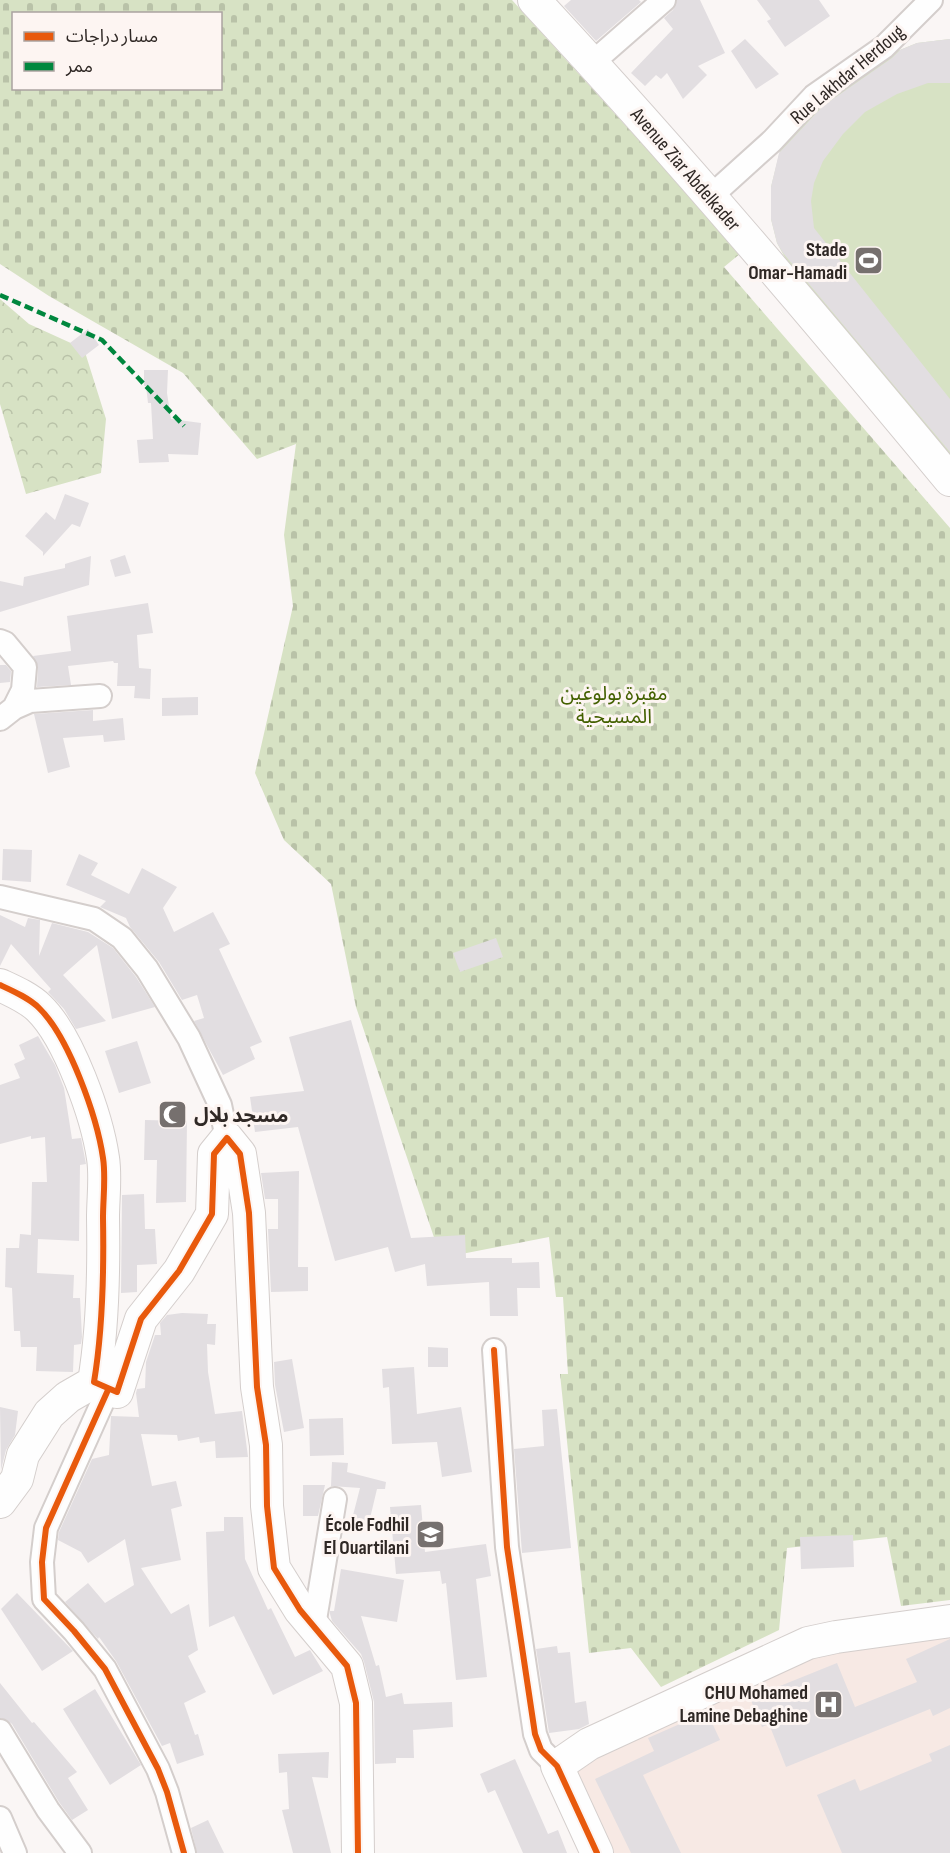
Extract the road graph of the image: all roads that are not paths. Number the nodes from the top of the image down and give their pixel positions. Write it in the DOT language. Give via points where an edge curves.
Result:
graph roads {
  1 [pos="534,0"];
  2 [pos="664,0"];
  3 [pos="931,0"];
  4 [pos="592,63"];
  5 [pos="710,197"];
  6 [pos="950,480"];
  7 [pos="0,641"];
  8 [pos="100,696"];
  9 [pos="7,713"];
  10 [pos="0,897"];
  11 [pos="0,985"];
  12 [pos="227,1138"];
  13 [pos="494,1350"];
  14 [pos="101,1386"];
  15 [pos="335,1499"];
  16 [pos="0,1502"];
  17 [pos="950,1621"];
  18 [pos="314,1626"];
  19 [pos="0,1731"];
  20 [pos="556,1766"];
  21 [pos="0,1818"];
  22 [pos="15,1853"];
  23 [pos="80,1853"];
  24 [pos="184,1853"];
  25 [pos="358,1853"];
  26 [pos="597,1853"];
  1 -- 4 [label="street, Avenue Ziar Abdelkader"];
  2 -- 4 [label="street"];
  3 -- 5 [label="street, Rue Lakhdar Herdoug" via="884,47 814,96 772,141"];
  4 -- 5 [label="street, Avenue Ziar Abdelkader"];
  5 -- 6 [label="street, Avenue Ziar Abdelkader"];
  7 -- 9 [label="street" via="25,667 23,690"];
  8 -- 9 [label="street" via="30,701"];
  10 -- 12 [label="street" via="94,919 122,938 147,969 189,1038 220,1105"];
  11 -- 14 [label="street" via="39,1007 65,1042 97,1131 103,1160"];
  12 -- 14 [label="street" via="214,1154 212,1214 179,1271 141,1319 117,1392"];
  12 -- 18 [label="street" via="240,1154 249,1213 257,1387 266,1445 274,1568"];
  13 -- 20 [label="street" via="507,1547 535,1734 541,1750"];
  14 -- 16 [label="street" via="68,1397 50,1414 23,1455 17,1479"];
  14 -- 24 [label="street" via="46,1528 42,1562 44,1599 105,1669 158,1769"];
  15 -- 18 [label="street"];
  17 -- 20 [label="street" via="808,1643 589,1744"];
  18 -- 25 [label="street" via="347,1666 356,1703"];
  19 -- 23 [label="street" via="48,1810"];
  20 -- 26 [label="street"];
  21 -- 22 [label="street"];
}
